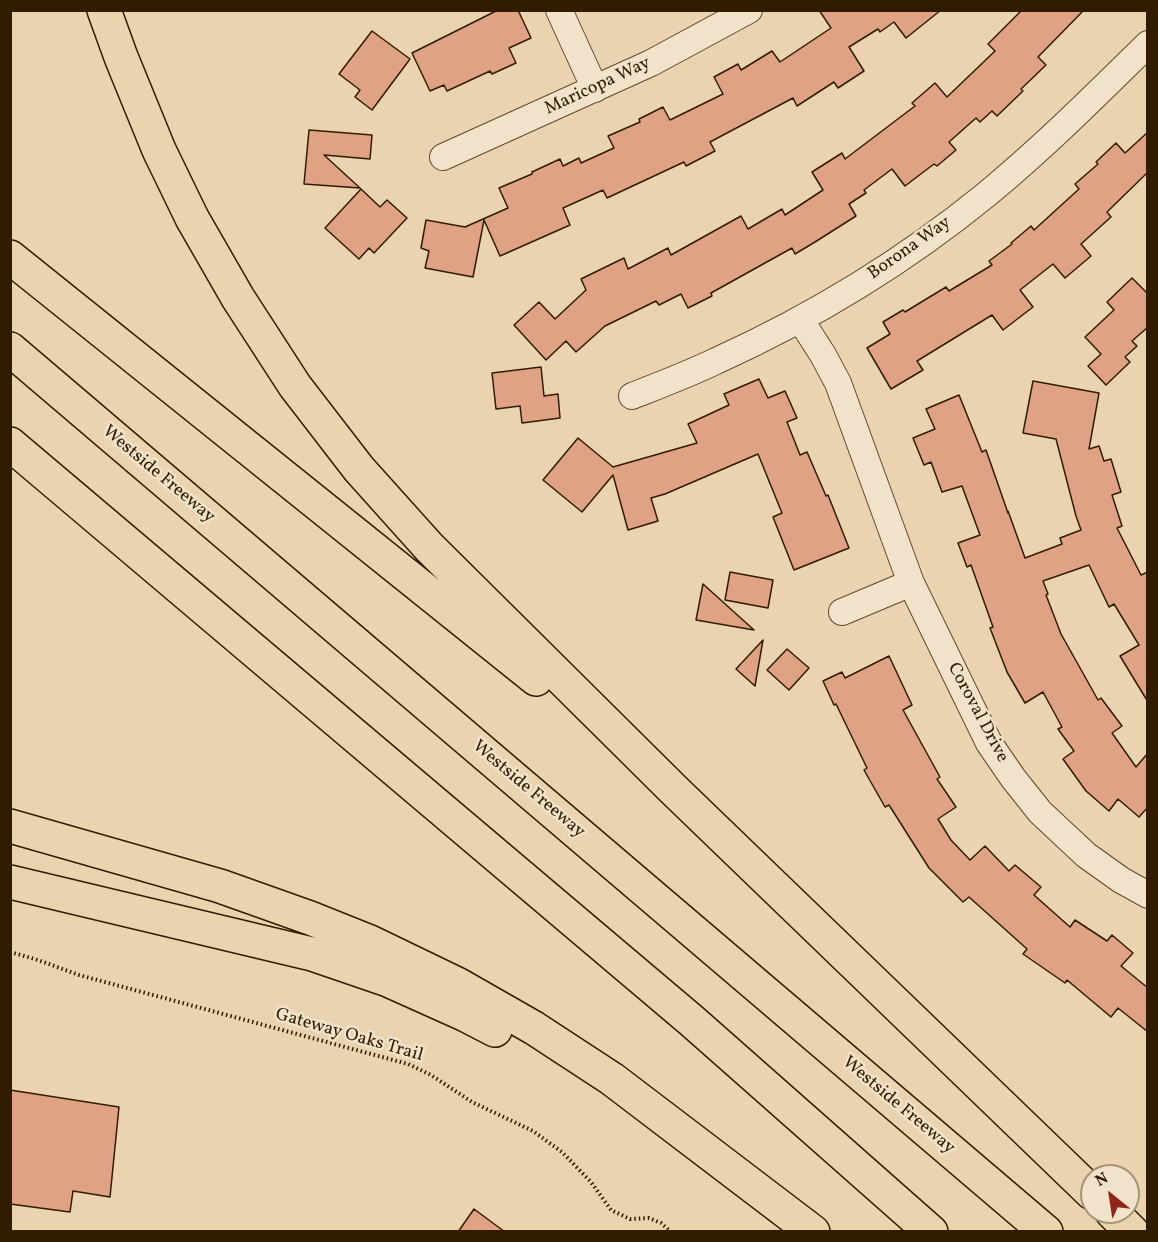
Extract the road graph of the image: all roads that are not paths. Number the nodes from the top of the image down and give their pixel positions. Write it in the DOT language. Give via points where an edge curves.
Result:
graph roads {
  1 [pos="104,10"];
  2 [pos="559,10"];
  3 [pos="749,10"];
  4 [pos="1148,44"];
  5 [pos="595,89"];
  6 [pos="443,158"];
  7 [pos="10,256"];
  8 [pos="800,319"];
  9 [pos="10,349"];
  10 [pos="632,396"];
  11 [pos="10,444"];
  12 [pos="911,583"];
  13 [pos="842,612"];
  14 [pos="673,789"];
  15 [pos="10,826"];
  16 [pos="10,882"];
  17 [pos="1148,896"];
  18 [pos="612,1078"];
  19 [pos="1080,1181"];
  20 [pos="813,1232"];
  21 [pos="931,1232"];
  22 [pos="1046,1232"];
  1 -- 14 [label="highway" via="159,150 192,218 295,386 359,469 429,547"];
  2 -- 5 [label="street"];
  3 -- 5 [label="street, Maricopa Way"];
  4 -- 8 [label="street, Borona Way" via="1056,135 987,194 886,267"];
  5 -- 6 [label="street, Maricopa Way"];
  7 -- 14 [label="highway"];
  8 -- 10 [label="street, Borona Way" via="716,361"];
  8 -- 12 [label="street, Coroval Drive" via="838,383"];
  9 -- 22 [label="highway, Westside Freeway"];
  11 -- 21 [label="highway" via="692,1021"];
  12 -- 13 [label="street"];
  12 -- 17 [label="street, Coroval Drive" via="989,743 1012,778 1040,812 1086,855"];
  14 -- 19 [label="highway"];
  15 -- 18 [label="highway" via="220,886 370,942 476,995"];
  16 -- 18 [label="highway" via="312,954 388,980"];
  18 -- 20 [label="highway"];
}
